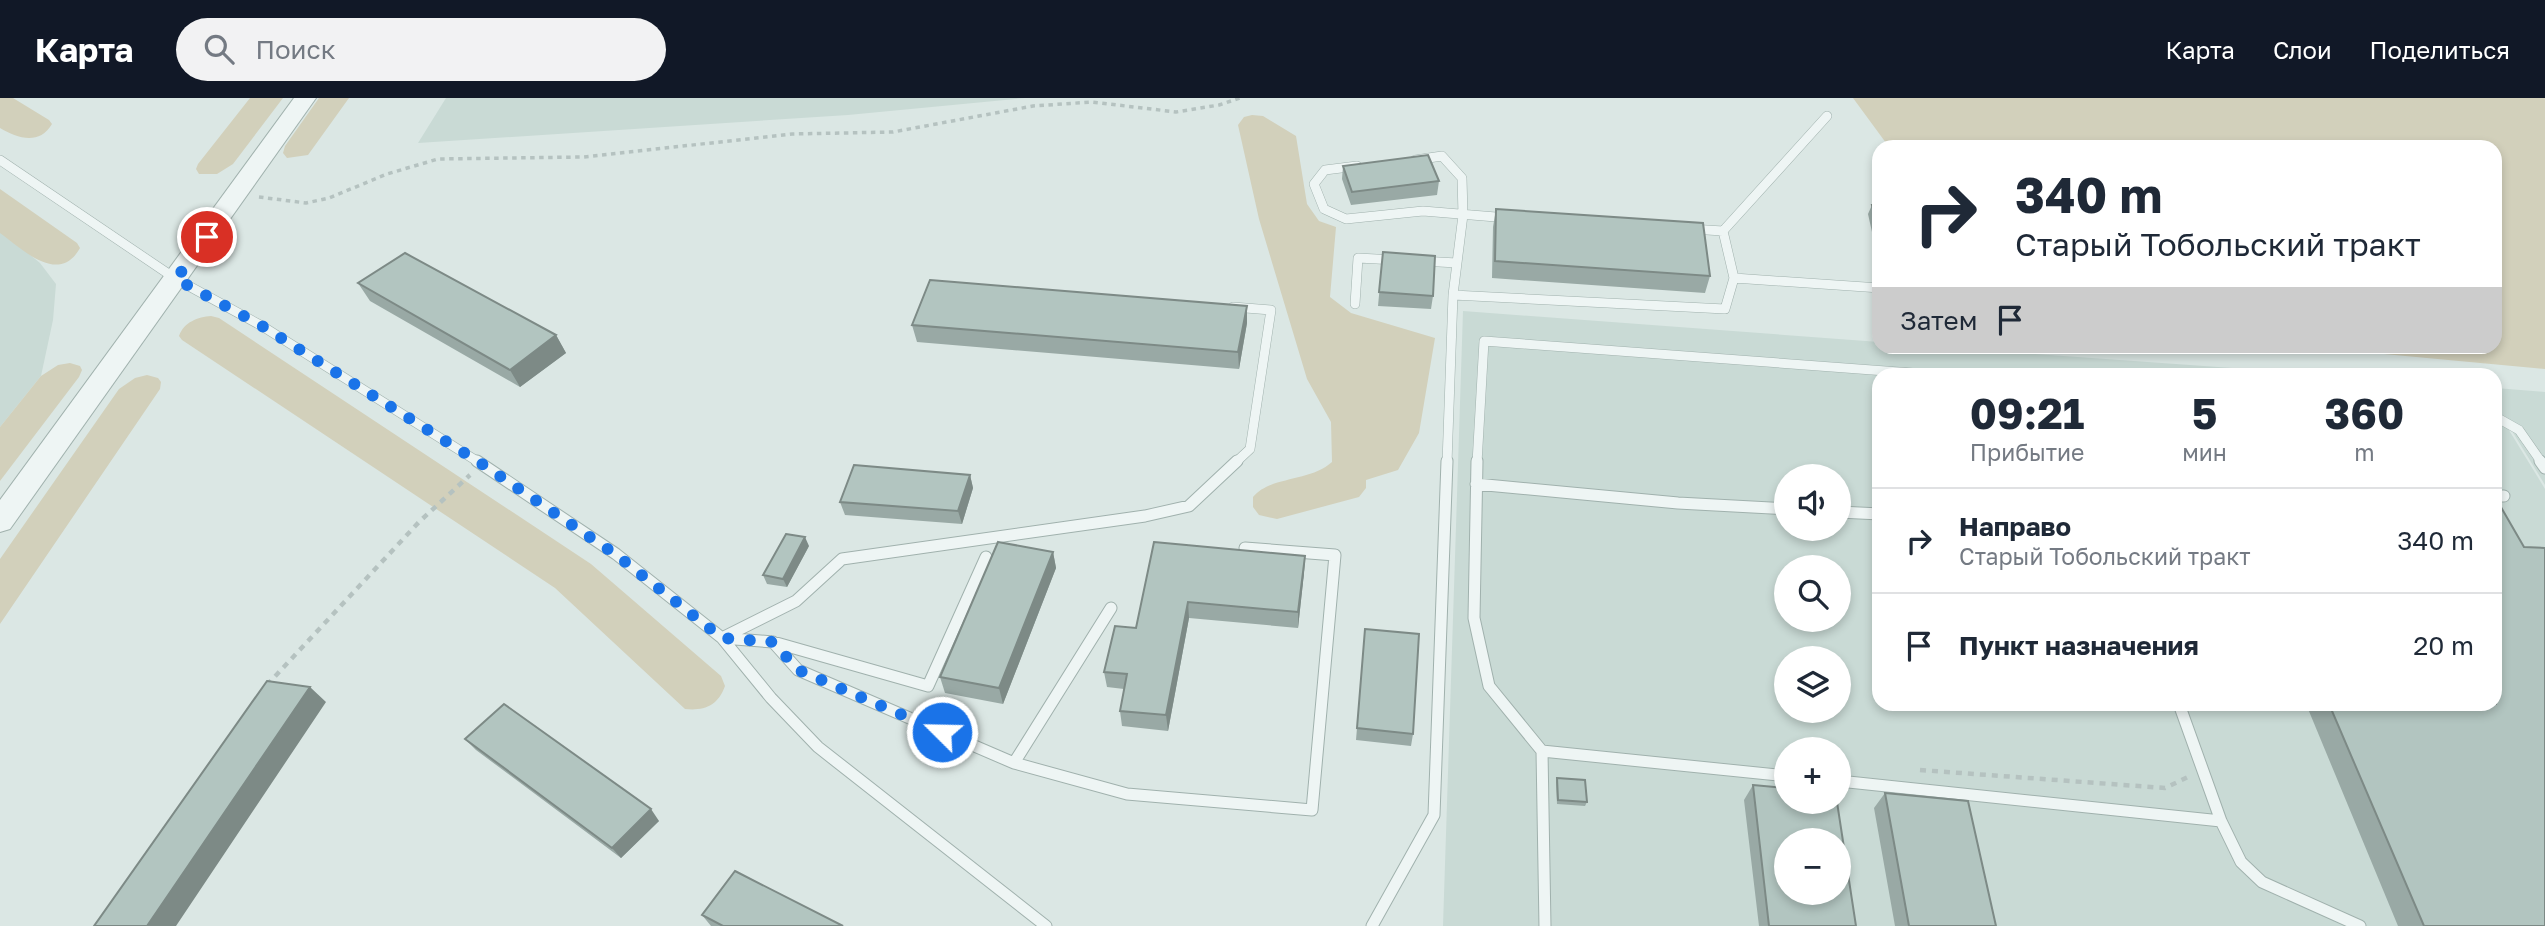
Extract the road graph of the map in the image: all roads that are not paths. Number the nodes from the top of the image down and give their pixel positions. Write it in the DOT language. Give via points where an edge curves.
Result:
graph roads {
  1 [pos="306,98"];
  2 [pos="1827,116"];
  3 [pos="0,160"];
  4 [pos="1403,161"];
  5 [pos="1364,166"];
  6 [pos="1464,215"];
  7 [pos="1518,218"];
  8 [pos="1682,228"];
  9 [pos="1723,230"];
  10 [pos="1457,263"];
  11 [pos="1734,278"];
  12 [pos="176,279"];
  13 [pos="1872,287"];
  14 [pos="1453,295"];
  15 [pos="1354,304"];
  16 [pos="1216,305"];
  17 [pos="1872,370"];
  18 [pos="2502,419"];
  19 [pos="2545,468"];
  20 [pos="1476,484"];
  21 [pos="1774,508"];
  22 [pos="1851,513"];
  23 [pos="1872,514"];
  24 [pos="0,521"];
  25 [pos="1245,548"];
  26 [pos="986,557"];
  27 [pos="1111,607"];
  28 [pos="722,638"];
  29 [pos="773,642"];
  30 [pos="2182,711"];
  31 [pos="1542,751"];
  32 [pos="1014,763"];
  33 [pos="1774,775"];
  34 [pos="1851,782"];
  35 [pos="2221,821"];
  36 [pos="1046,926"];
  37 [pos="1372,926"];
  38 [pos="1545,926"];
  39 [pos="2360,926"];
  1 -- 12 [label="street"];
  2 -- 9 [label="lane"];
  3 -- 12 [label="lane"];
  4 -- 6 [label="lane" via="1443,156 1462,177"];
  5 -- 6 [label="lane" via="1325,170 1314,184 1324,209 1346,219 1423,211"];
  6 -- 7 [label="lane"];
  6 -- 10 [label="lane"];
  8 -- 9 [label="lane"];
  9 -- 11 [label="lane"];
  10 -- 14 [label="lane"];
  10 -- 15 [label="lane" via="1358,258"];
  11 -- 13 [label="lane"];
  11 -- 14 [label="lane" via="1726,309"];
  12 -- 24 [label="street"];
  12 -- 28 [label="lane" via="262,326 482,464 615,554"];
  14 -- 37 [label="lane" via="1434,816"];
  16 -- 28 [label="lane" via="1270,310 1250,449 1189,506 842,559 796,601"];
  17 -- 20 [label="lane" via="1484,341"];
  18 -- 19 [label="lane" via="2521,432"];
  20 -- 21 [label="lane"];
  20 -- 31 [label="lane" via="1474,618 1489,687"];
  22 -- 23 [label="lane"];
  25 -- 32 [label="lane" via="1335,555 1312,810 1127,794"];
  26 -- 29 [label="lane" via="928,686"];
  27 -- 32 [label="lane"];
  28 -- 29 [label="lane"];
  28 -- 36 [label="lane" via="818,747"];
  29 -- 32 [label="lane" via="798,670"];
  30 -- 35 [label="lane"];
  31 -- 33 [label="lane"];
  31 -- 38 [label="lane"];
  34 -- 35 [label="lane"];
  35 -- 39 [label="lane" via="2241,862 2262,882"];
}
